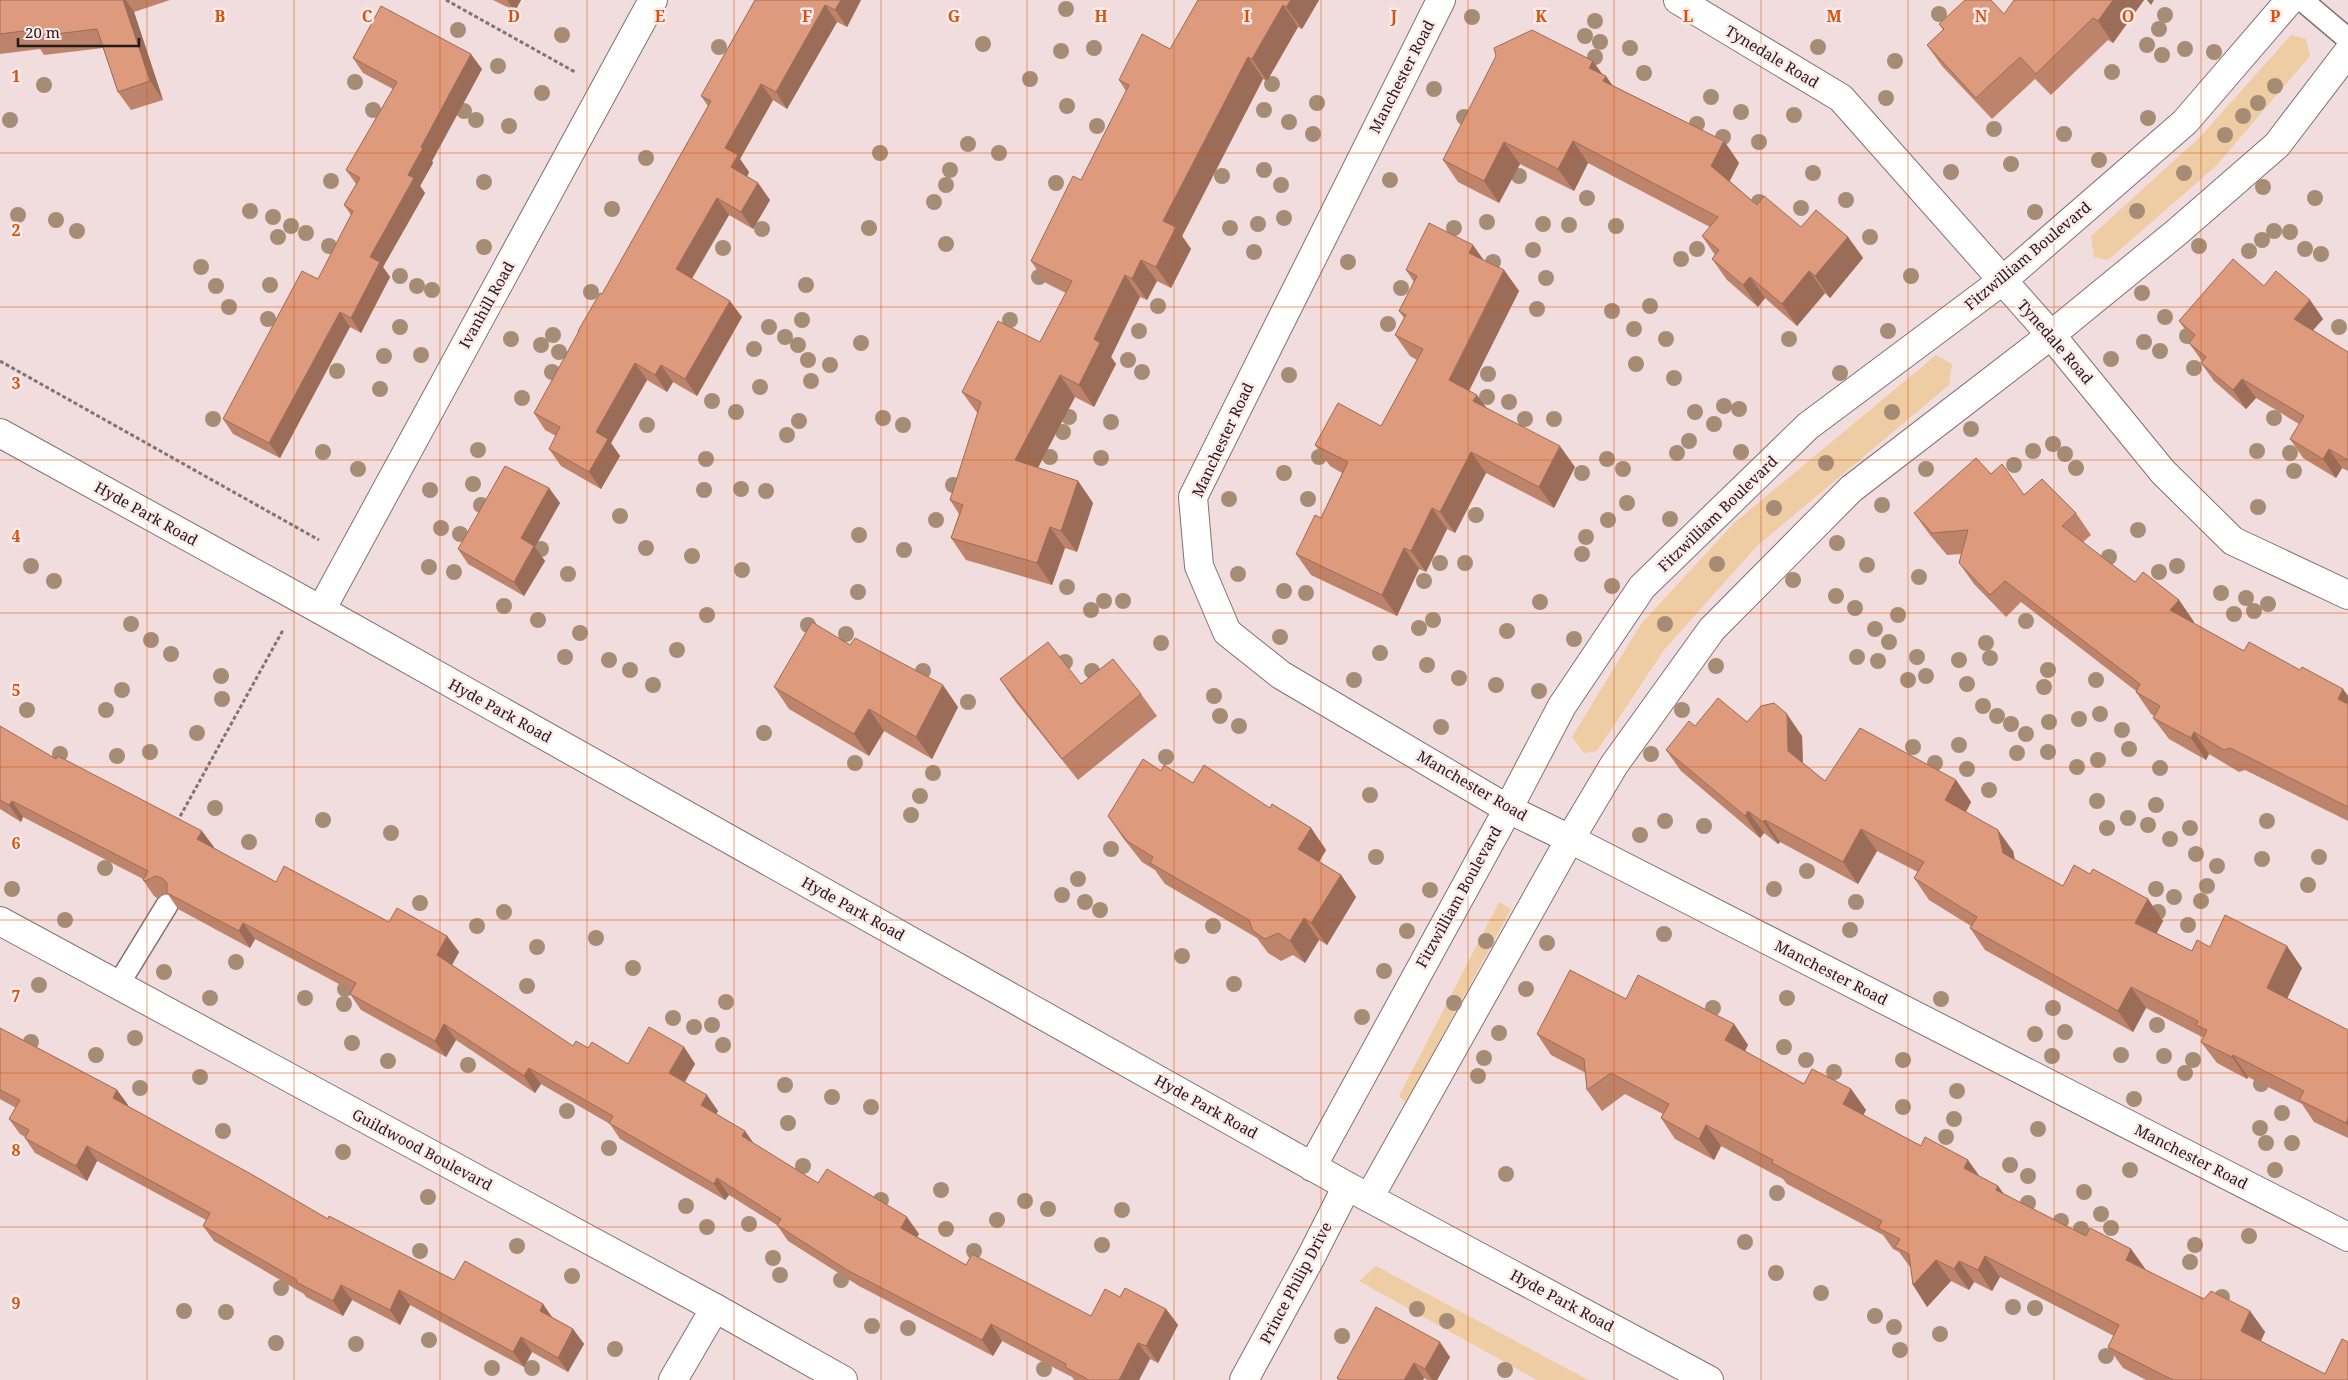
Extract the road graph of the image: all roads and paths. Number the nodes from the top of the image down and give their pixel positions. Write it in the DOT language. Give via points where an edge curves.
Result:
graph roads {
  1 [pos="446,0"];
  2 [pos="653,0"];
  3 [pos="1441,0"];
  4 [pos="1678,0"];
  5 [pos="2290,0"];
  6 [pos="2302,0"];
  7 [pos="2348,39"];
  8 [pos="2348,52"];
  9 [pos="580,74"];
  10 [pos="2002,281"];
  11 [pos="2051,335"];
  12 [pos="0,361"];
  13 [pos="0,434"];
  14 [pos="350,558"];
  15 [pos="2348,595"];
  16 [pos="311,605"];
  17 [pos="1508,809"];
  18 [pos="177,822"];
  19 [pos="1570,839"];
  20 [pos="167,905"];
  21 [pos="0,921"];
  22 [pos="118,985"];
  23 [pos="1312,1167"];
  24 [pos="1358,1192"];
  25 [pos="2348,1237"];
  26 [pos="715,1308"];
  27 [pos="673,1380"];
  28 [pos="843,1380"];
  29 [pos="1244,1380"];
  30 [pos="1709,1380"];
  1 -- 9 [label="path"];
  2 -- 14 [label="street, Ivanhill Road"];
  3 -- 17 [label="street, Manchester Road" via="1193,497 1199,566 1227,632 1281,674"];
  4 -- 10 [label="street, Tynedale Road" via="1841,98"];
  5 -- 10 [label="street, Fitzwilliam Boulevard" via="2185,122"];
  6 -- 7 [label="lane"];
  8 -- 11 [label="street" via="2277,145"];
  10 -- 11 [label="street, Tynedale Road"];
  10 -- 17 [label="street, Fitzwilliam Boulevard" via="1808,426 1642,587 1562,706"];
  11 -- 15 [label="street, Tynedale Road" via="2162,472 2233,541"];
  11 -- 19 [label="street" via="1851,489 1712,629 1614,765"];
  12 -- 14 [label="path"];
  13 -- 16 [label="street, Hyde Park Road"];
  14 -- 16 [label="street, Ivanhill Road"];
  16 -- 18 [label="path"];
  16 -- 23 [label="street, Hyde Park Road"];
  17 -- 19 [label="street, Manchester Road"];
  17 -- 23 [label="street, Fitzwilliam Boulevard"];
  19 -- 24 [label="street"];
  19 -- 25 [label="street, Manchester Road"];
  20 -- 22 [label="lane"];
  21 -- 22 [label="street, Guildwood Boulevard"];
  22 -- 26 [label="street, Guildwood Boulevard"];
  23 -- 24 [label="street, Hyde Park Road"];
  24 -- 29 [label="street, Prince Philip Drive" via="1311,1257"];
  24 -- 30 [label="street, Hyde Park Road"];
  26 -- 27 [label="street"];
  26 -- 28 [label="street, Guildwood Boulevard"];
}
